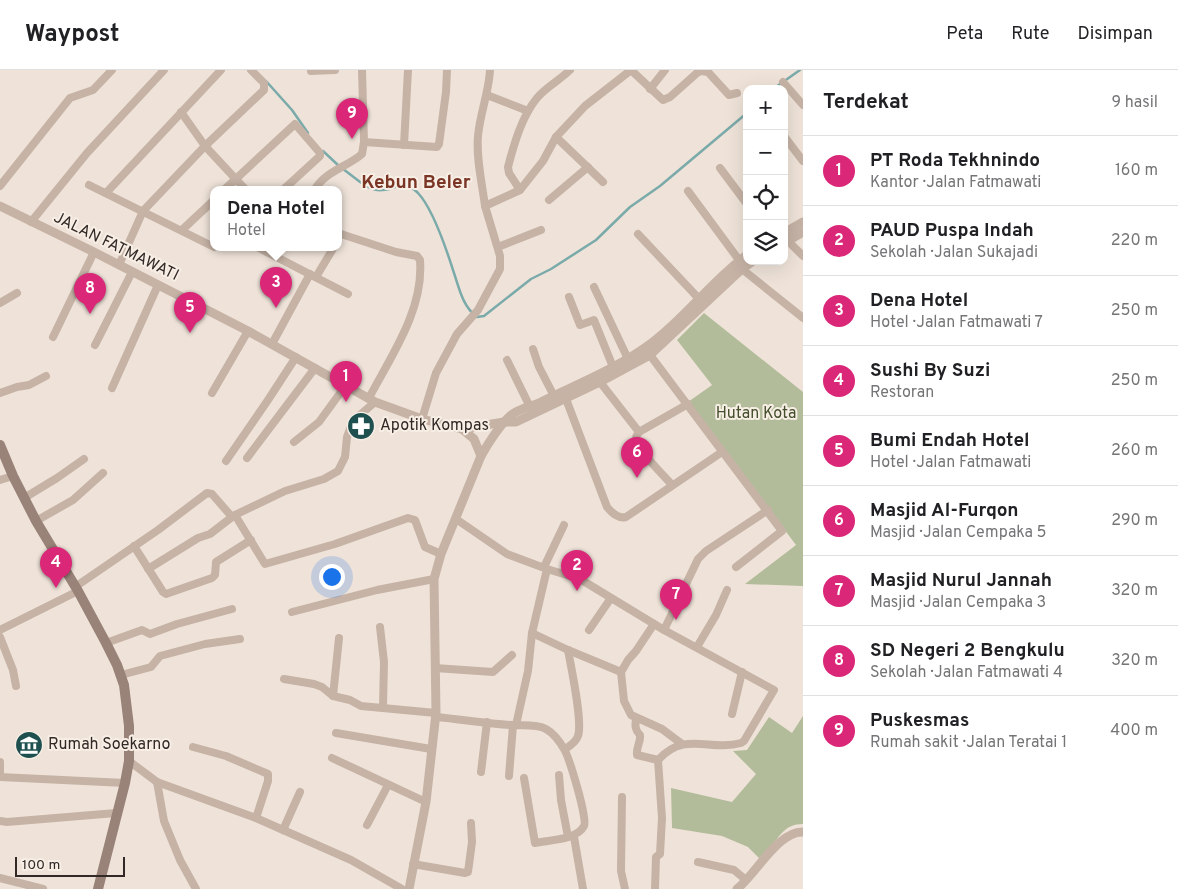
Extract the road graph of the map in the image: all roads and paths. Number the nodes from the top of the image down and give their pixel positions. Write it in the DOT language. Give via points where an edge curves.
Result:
graph roads {
  1 [pos="112,70"];
  2 [pos="164,70"];
  3 [pos="221,70"];
  4 [pos="251,70"];
  5 [pos="335,70"];
  6 [pos="362,70"];
  7 [pos="408,70"];
  8 [pos="447,70"];
  9 [pos="490,70"];
  10 [pos="570,70"];
  11 [pos="665,70"];
  12 [pos="311,71"];
  13 [pos="634,71"];
  14 [pos="783,82"];
  15 [pos="650,89"];
  16 [pos="738,93"];
  17 [pos="487,95"];
  18 [pos="803,105"];
  19 [pos="528,111"];
  20 [pos="181,112"];
  21 [pos="556,137"];
  22 [pos="788,141"];
  23 [pos="364,142"];
  24 [pos="404,145"];
  25 [pos="205,146"];
  26 [pos="803,161"];
  27 [pos="588,167"];
  28 [pos="720,168"];
  29 [pos="236,179"];
  30 [pos="603,182"];
  31 [pos="89,185"];
  32 [pos="0,186"];
  33 [pos="228,186"];
  34 [pos="242,186"];
  35 [pos="287,186"];
  36 [pos="317,186"];
  37 [pos="520,190"];
  38 [pos="688,191"];
  39 [pos="106,192"];
  40 [pos="743,199"];
  41 [pos="549,200"];
  42 [pos="210,204"];
  43 [pos="0,206"];
  44 [pos="485,206"];
  45 [pos="144,211"];
  46 [pos="31,222"];
  47 [pos="803,222"];
  48 [pos="182,230"];
  49 [pos="541,230"];
  50 [pos="803,232"];
  51 [pos="638,234"];
  52 [pos="788,235"];
  53 [pos="342,236"];
  54 [pos="788,237"];
  55 [pos="788,241"];
  56 [pos="210,245"];
  57 [pos="498,247"];
  58 [pos="265,251"];
  59 [pos="331,251"];
  60 [pos="94,252"];
  61 [pos="803,256"];
  62 [pos="742,261"];
  63 [pos="120,265"];
  64 [pos="132,272"];
  65 [pos="313,276"];
  66 [pos="158,284"];
  67 [pos="594,287"];
  68 [pos="17,293"];
  69 [pos="348,294"];
  70 [pos="569,298"];
  71 [pos="701,301"];
  72 [pos="0,303"];
  73 [pos="803,318"];
  74 [pos="248,331"];
  75 [pos="53,336"];
  76 [pos="272,344"];
  77 [pos="95,345"];
  78 [pos="533,348"];
  79 [pos="650,356"];
  80 [pos="296,358"];
  81 [pos="628,359"];
  82 [pos="507,360"];
  83 [pos="613,367"];
  84 [pos="315,368"];
  85 [pos="46,376"];
  86 [pos="598,379"];
  87 [pos="346,386"];
  88 [pos="112,388"];
  89 [pos="0,393"];
  90 [pos="212,393"];
  91 [pos="554,396"];
  92 [pos="566,399"];
  93 [pos="372,400"];
  94 [pos="688,404"];
  95 [pos="530,407"];
  96 [pos="422,418"];
  97 [pos="504,422"];
  98 [pos="462,429"];
  99 [pos="639,432"];
  100 [pos="294,442"];
  101 [pos="0,445"];
  102 [pos="722,452"];
  103 [pos="481,456"];
  104 [pos="246,458"];
  105 [pos="84,459"];
  106 [pos="226,461"];
  107 [pos="103,473"];
  108 [pos="13,476"];
  109 [pos="0,480"];
  110 [pos="672,486"];
  111 [pos="24,498"];
  112 [pos="768,510"];
  113 [pos="234,516"];
  114 [pos="456,519"];
  115 [pos="36,521"];
  116 [pos="564,525"];
  117 [pos="251,540"];
  118 [pos="134,546"];
  119 [pos="441,554"];
  120 [pos="736,567"];
  121 [pos="545,568"];
  122 [pos="148,569"];
  123 [pos="434,579"];
  124 [pos="76,589"];
  125 [pos="727,590"];
  126 [pos="611,598"];
  127 [pos="232,609"];
  128 [pos="292,612"];
  129 [pos="654,624"];
  130 [pos="380,627"];
  131 [pos="0,630"];
  132 [pos="589,630"];
  133 [pos="664,630"];
  134 [pos="532,633"];
  135 [pos="0,637"];
  136 [pos="339,638"];
  137 [pos="240,639"];
  138 [pos="106,643"];
  139 [pos="697,647"];
  140 [pos="568,650"];
  141 [pos="512,655"];
  142 [pos="435,668"];
  143 [pos="621,672"];
  144 [pos="742,672"];
  145 [pos="121,675"];
  146 [pos="284,679"];
  147 [pos="16,686"];
  148 [pos="333,696"];
  149 [pos="383,707"];
  150 [pos="732,714"];
  151 [pos="436,715"];
  152 [pos="636,718"];
  153 [pos="487,722"];
  154 [pos="514,725"];
  155 [pos="336,733"];
  156 [pos="682,744"];
  157 [pos="193,747"];
  158 [pos="431,749"];
  159 [pos="565,749"];
  160 [pos="332,758"];
  161 [pos="658,760"];
  162 [pos="129,761"];
  163 [pos="0,762"];
  164 [pos="480,772"];
  165 [pos="559,775"];
  166 [pos="0,776"];
  167 [pos="509,776"];
  168 [pos="524,778"];
  169 [pos="157,782"];
  170 [pos="125,783"];
  171 [pos="388,785"];
  172 [pos="300,792"];
  173 [pos="622,797"];
  174 [pos="426,802"];
  175 [pos="116,813"];
  176 [pos="256,818"];
  177 [pos="0,821"];
  178 [pos="471,824"];
  179 [pos="367,825"];
  180 [pos="283,830"];
  181 [pos="803,832"];
  182 [pos="571,837"];
  183 [pos="698,862"];
  184 [pos="413,864"];
  185 [pos="0,878"];
  186 [pos="746,880"];
  187 [pos="27,887"];
  188 [pos="43,889"];
  189 [pos="98,889"];
  190 [pos="196,889"];
  191 [pos="402,889"];
  192 [pos="409,889"];
  193 [pos="584,889"];
  194 [pos="625,889"];
  195 [pos="655,889"];
  196 [pos="737,889"];
  1 -- 32 [label="street" via="93,90 70,98"];
  2 -- 46 [label="street" via="87,153"];
  3 -- 20 [label="street"];
  4 -- 25 [label="street" via="264,83 264,90"];
  5 -- 12 [label="street"];
  6 -- 23 [label="street"];
  7 -- 24 [label="street"];
  8 -- 24 [label="street" via="440,144 434,148"];
  9 -- 17 [label="street"];
  10 -- 19 [label="street" via="538,97"];
  11 -- 15 [label="street"];
  13 -- 15 [label="street"];
  13 -- 21 [label="street" via="631,70 597,96"];
  14 -- 18 [label="street"];
  15 -- 16 [label="street" via="660,98 668,99 701,71 708,72 729,95"];
  17 -- 19 [label="street"];
  17 -- 44 [label="street" via="478,144"];
  19 -- 37 [label="street" via="508,167"];
  20 -- 25 [label="street"];
  20 -- 39 [label="street"];
  21 -- 27 [label="street"];
  21 -- 37 [label="street"];
  22 -- 26 [label="street"];
  23 -- 24 [label="street"];
  23 -- 36 [label="street" via="362,154"];
  25 -- 29 [label="street"];
  25 -- 45 [label="street"];
  27 -- 30 [label="street"];
  27 -- 41 [label="street"];
  28 -- 40 [label="street"];
  29 -- 33 [label="street"];
  29 -- 34 [label="street"];
  29 -- 35 [label="street" via="295,124 320,156"];
  31 -- 39 [label="street"];
  37 -- 44 [label="street"];
  38 -- 62 [label="street"];
  39 -- 45 [label="street"];
  42 -- 48 [label="street"];
  43 -- 46 [label="street, JALAN FATMAWATI"];
  44 -- 57 [label="street"];
  45 -- 48 [label="street"];
  45 -- 63 [label="street"];
  46 -- 60 [label="street, JALAN FATMAWATI"];
  47 -- 52 [label="street"];
  48 -- 56 [label="street"];
  49 -- 57 [label="street"];
  50 -- 54 [label="street"];
  51 -- 71 [label="street"];
  53 -- 93 [label="street" via="417,256 420,260 421,279 408,323"];
  55 -- 61 [label="street"];
  57 -- 96 [label="street" via="500,269 478,310 451,343 436,373"];
  58 -- 65 [label="street"];
  59 -- 65 [label="street"];
  60 -- 63 [label="street, JALAN FATMAWATI"];
  60 -- 75 [label="street"];
  62 -- 71 [label="street"];
  62 -- 73 [label="street"];
  63 -- 64 [label="street, JALAN FATMAWATI"];
  64 -- 66 [label="street, JALAN FATMAWATI"];
  64 -- 77 [label="street"];
  65 -- 69 [label="street"];
  65 -- 76 [label="street"];
  66 -- 74 [label="street, JALAN FATMAWATI"];
  66 -- 88 [label="street"];
  67 -- 81 [label="street"];
  68 -- 72 [label="street"];
  70 -- 83 [label="street" via="580,325 594,320"];
  71 -- 79 [label="street"];
  71 -- 81 [label="street"];
  74 -- 76 [label="street, JALAN FATMAWATI"];
  74 -- 90 [label="street"];
  76 -- 80 [label="street, JALAN FATMAWATI"];
  78 -- 91 [label="street"];
  79 -- 86 [label="street"];
  79 -- 94 [label="street"];
  80 -- 84 [label="street, JALAN FATMAWATI"];
  80 -- 106 [label="street"];
  81 -- 83 [label="street"];
  82 -- 95 [label="street"];
  83 -- 86 [label="street"];
  84 -- 87 [label="street, JALAN FATMAWATI"];
  84 -- 104 [label="street"];
  85 -- 89 [label="street" via="32,384"];
  86 -- 91 [label="street"];
  86 -- 92 [label="street"];
  86 -- 99 [label="street"];
  87 -- 93 [label="street, JALAN FATMAWATI"];
  87 -- 100 [label="street" via="319,422"];
  91 -- 95 [label="street"];
  92 -- 97 [label="street" via="516,422"];
  92 -- 110 [label="street" via="607,507 616,516 626,517"];
  93 -- 96 [label="street, JALAN FATMAWATI"];
  93 -- 113 [label="street" via="353,421 345,457 338,471 324,479 285,491"];
  94 -- 99 [label="street"];
  94 -- 102 [label="street"];
  95 -- 97 [label="street" via="512,414"];
  96 -- 98 [label="street, JALAN FATMAWATI"];
  97 -- 98 [label="street"];
  97 -- 103 [label="street"];
  98 -- 103 [label="street" via="474,439"];
  99 -- 110 [label="street" via="636,442"];
  101 -- 108 [label="main road"];
  102 -- 110 [label="street"];
  102 -- 112 [label="street"];
  103 -- 114 [label="street"];
  105 -- 111 [label="street"];
  107 -- 115 [label="street" via="73,500"];
  108 -- 109 [label="street"];
  108 -- 111 [label="main road"];
  111 -- 115 [label="main road"];
  112 -- 120 [label="street" via="782,532"];
  112 -- 133 [label="street" via="702,554 692,568"];
  113 -- 117 [label="street"];
  113 -- 118 [label="street" via="207,493"];
  113 -- 122 [label="street" via="210,534"];
  114 -- 119 [label="street"];
  114 -- 121 [label="street" via="507,554"];
  115 -- 124 [label="main road"];
  116 -- 121 [label="street"];
  117 -- 119 [label="street" via="266,565 411,518 415,520 425,547"];
  117 -- 122 [label="street" via="216,562 212,578 168,594 164,594"];
  118 -- 122 [label="street"];
  118 -- 124 [label="street"];
  119 -- 123 [label="street"];
  121 -- 126 [label="street" via="580,579"];
  121 -- 134 [label="street"];
  123 -- 128 [label="street"];
  123 -- 142 [label="street"];
  124 -- 131 [label="street"];
  124 -- 138 [label="main road"];
  125 -- 139 [label="street"];
  126 -- 129 [label="street"];
  126 -- 132 [label="street"];
  127 -- 138 [label="street" via="150,634 142,630"];
  129 -- 133 [label="street"];
  129 -- 143 [label="street"];
  130 -- 149 [label="street" via="384,662"];
  133 -- 139 [label="street"];
  134 -- 140 [label="street"];
  134 -- 154 [label="street" via="528,671"];
  135 -- 147 [label="street" via="14,670"];
  136 -- 148 [label="street"];
  137 -- 145 [label="street" via="160,656 151,667"];
  138 -- 145 [label="main road"];
  139 -- 144 [label="street"];
  140 -- 143 [label="street"];
  140 -- 159 [label="street" via="579,731 578,738"];
  141 -- 142 [label="street" via="493,672"];
  142 -- 151 [label="street"];
  143 -- 152 [label="street" via="626,708"];
  144 -- 150 [label="street"];
  144 -- 156 [label="street" via="774,690 744,741 738,744"];
  145 -- 162 [label="main road" via="129,718"];
  146 -- 148 [label="street" via="314,684"];
  148 -- 149 [label="street" via="361,706"];
  149 -- 151 [label="street"];
  151 -- 153 [label="street"];
  151 -- 158 [label="street"];
  152 -- 156 [label="street" via="662,729"];
  152 -- 161 [label="street" via="636,731 641,740 637,745 637,755"];
  153 -- 154 [label="street"];
  153 -- 164 [label="street"];
  154 -- 159 [label="street" via="543,728"];
  154 -- 167 [label="street"];
  155 -- 158 [label="street"];
  156 -- 161 [label="street"];
  157 -- 176 [label="street" via="226,756 268,774"];
  158 -- 174 [label="street"];
  159 -- 182 [label="street" via="585,821"];
  160 -- 171 [label="street"];
  161 -- 195 [label="street" via="663,834 660,854 656,857"];
  162 -- 169 [label="street"];
  162 -- 170 [label="main road"];
  163 -- 166 [label="street"];
  165 -- 182 [label="street" via="561,800"];
  166 -- 170 [label="street"];
  168 -- 182 [label="street" via="535,843"];
  169 -- 176 [label="street"];
  169 -- 190 [label="street" via="164,821"];
  170 -- 175 [label="main road"];
  171 -- 174 [label="street"];
  171 -- 179 [label="street"];
  172 -- 180 [label="street"];
  173 -- 194 [label="street" via="621,871"];
  174 -- 184 [label="street"];
  175 -- 177 [label="street"];
  175 -- 189 [label="main road"];
  176 -- 180 [label="street"];
  178 -- 184 [label="street" via="468,872"];
  180 -- 191 [label="street" via="351,860"];
  181 -- 186 [label="street" via="792,833 782,840"];
  182 -- 193 [label="street"];
  183 -- 186 [label="street" via="734,870"];
  184 -- 192 [label="street"];
  185 -- 187 [label="street"];
  186 -- 196 [label="street"];
  187 -- 188 [label="street"];
}
